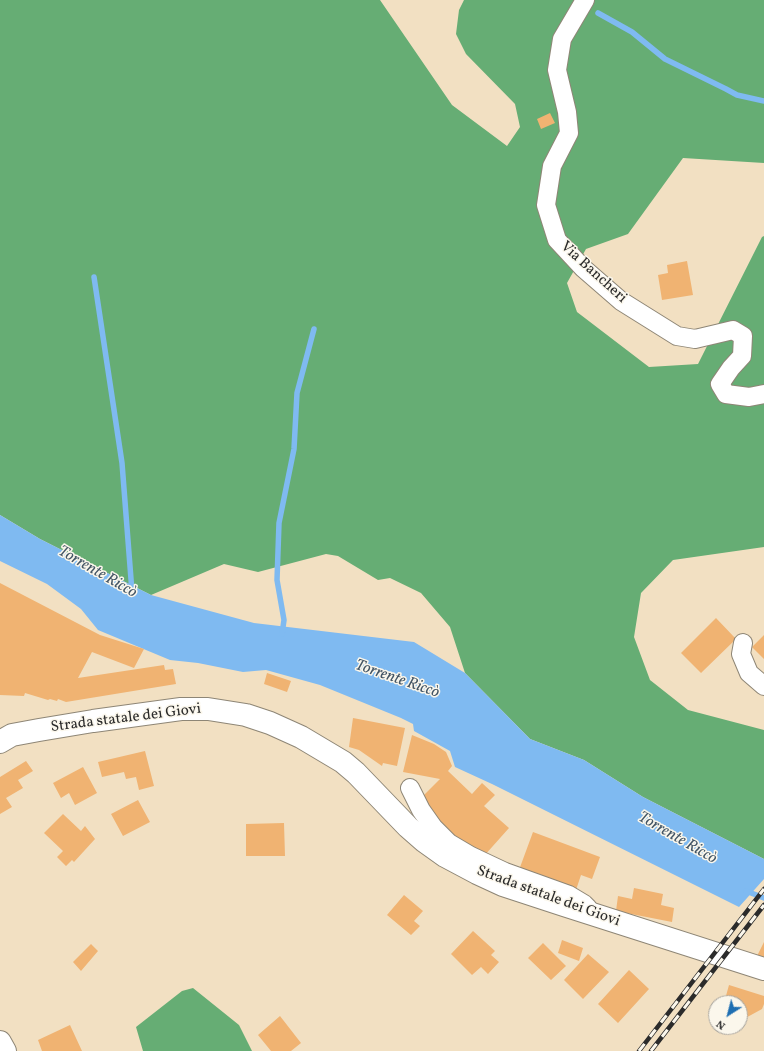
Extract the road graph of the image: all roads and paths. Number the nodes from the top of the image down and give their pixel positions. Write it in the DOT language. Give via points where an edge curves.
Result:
graph roads {
  1 [pos="585,0"];
  2 [pos="764,394"];
  3 [pos="743,643"];
  4 [pos="764,686"];
  5 [pos="0,742"];
  6 [pos="410,788"];
  7 [pos="598,916"];
  8 [pos="764,968"];
  9 [pos="0,1042"];
  10 [pos="5,1051"];
  1 -- 2 [label="street, Via Bancheri" via="562,39 557,70 568,112 569,133 552,166 546,205 557,240 583,268 621,301 678,336 695,339 733,330 743,336 742,356 720,384 726,394 749,397"];
  3 -- 4 [label="street" via="741,654 749,673"];
  5 -- 7 [label="main road, Strada statale dei Giovi" via="12,735 39,730 181,709 208,709 246,715 301,737 344,762 408,827 445,856 503,885"];
  6 -- 7 [label="street" via="433,827 449,843 505,872 569,895"];
  7 -- 8 [label="main road, Strada statale dei Giovi"];
  9 -- 10 [label="main road"];
}
